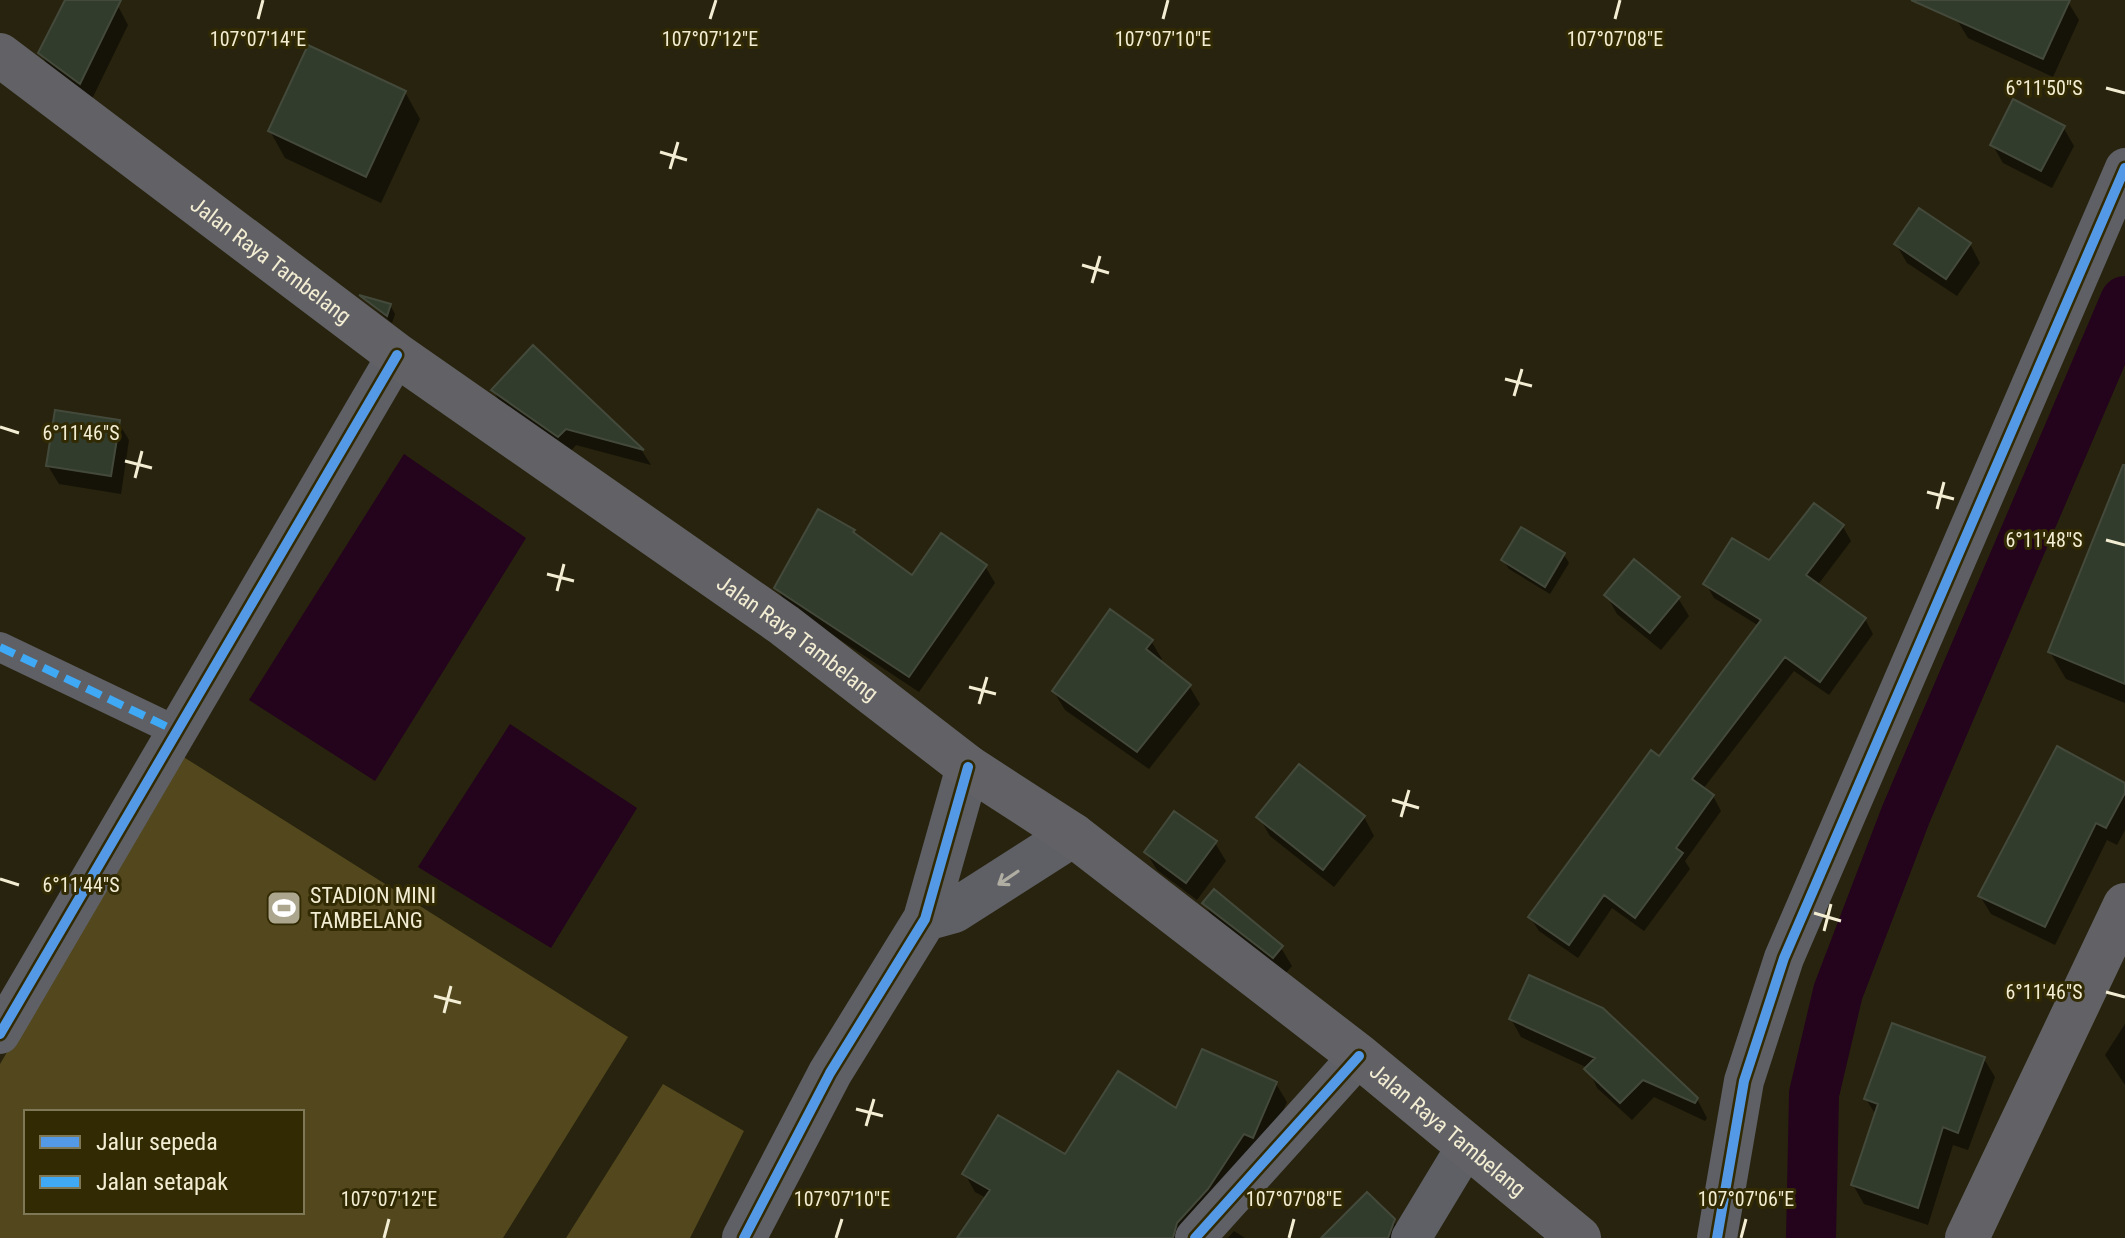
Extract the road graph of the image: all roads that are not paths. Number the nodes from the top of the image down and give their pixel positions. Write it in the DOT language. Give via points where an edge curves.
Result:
graph roads {
  1 [pos="0,55"];
  2 [pos="2125,168"];
  3 [pos="397,355"];
  4 [pos="0,647"];
  5 [pos="176,731"];
  6 [pos="968,767"];
  7 [pos="1073,835"];
  8 [pos="2125,905"];
  9 [pos="925,919"];
  10 [pos="0,1034"];
  11 [pos="1359,1056"];
  12 [pos="1466,1147"];
  13 [pos="744,1238"];
  14 [pos="1195,1238"];
  15 [pos="1411,1238"];
  16 [pos="1579,1238"];
  17 [pos="1717,1238"];
  18 [pos="1967,1238"];
  1 -- 3 [label="main road, Jalan Raya Tambelang"];
  2 -- 17 [label="street" via="1784,958 1744,1081"];
  3 -- 5 [label="street"];
  3 -- 6 [label="main road, Jalan Raya Tambelang" via="784,625"];
  4 -- 5 [label="street"];
  5 -- 10 [label="street"];
  6 -- 7 [label="main road, Jalan Raya Tambelang"];
  6 -- 9 [label="street"];
  7 -- 9 [label="street, one-way" via="954,911"];
  7 -- 11 [label="main road, Jalan Raya Tambelang"];
  8 -- 18 [label="main road"];
  9 -- 13 [label="street" via="830,1073"];
  11 -- 12 [label="main road, Jalan Raya Tambelang"];
  11 -- 14 [label="street"];
  12 -- 15 [label="street"];
  12 -- 16 [label="main road, Jalan Raya Tambelang"];
}
